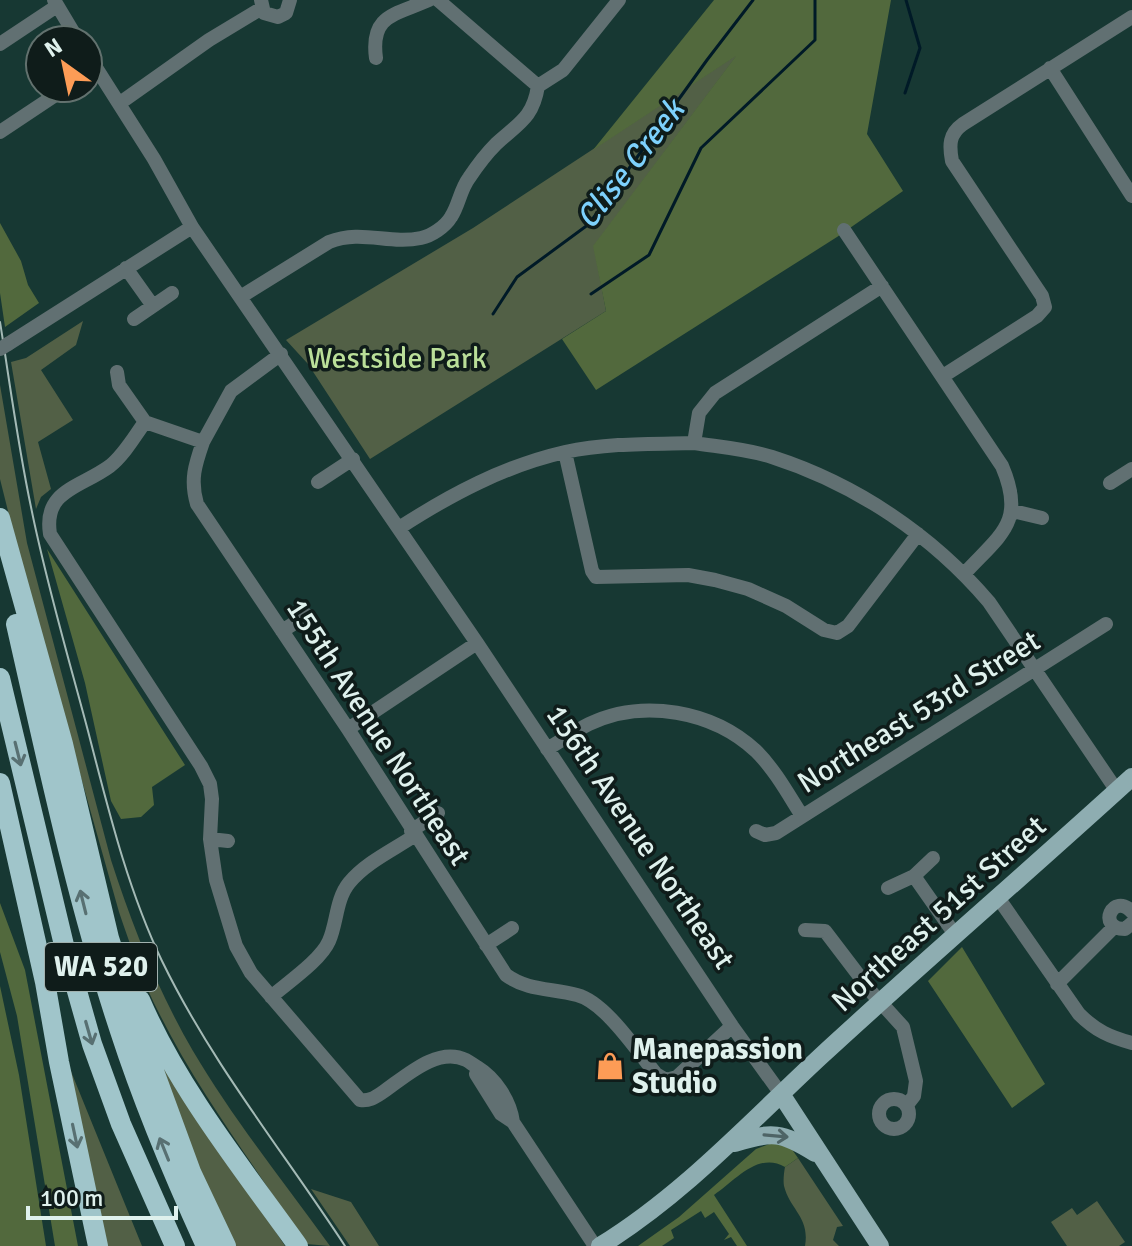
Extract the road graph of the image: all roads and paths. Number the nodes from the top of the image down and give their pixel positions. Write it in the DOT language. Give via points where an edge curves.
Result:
graph roads {
  1 [pos="290,0"];
  2 [pos="429,0"];
  3 [pos="438,0"];
  4 [pos="617,1"];
  5 [pos="56,3"];
  6 [pos="261,4"];
  7 [pos="1132,17"];
  8 [pos="68,24"];
  9 [pos="0,44"];
  10 [pos="376,58"];
  11 [pos="1050,68"];
  12 [pos="104,83"];
  13 [pos="538,86"];
  14 [pos="120,103"];
  15 [pos="42,104"];
  16 [pos="0,132"];
  17 [pos="1132,196"];
  18 [pos="192,227"];
  19 [pos="844,230"];
  20 [pos="126,268"];
  21 [pos="882,286"];
  22 [pos="172,293"];
  23 [pos="242,296"];
  24 [pos="153,306"];
  25 [pos="134,319"];
  26 [pos="4,347"];
  27 [pos="281,354"];
  28 [pos="117,372"];
  29 [pos="943,376"];
  30 [pos="145,422"];
  31 [pos="203,442"];
  32 [pos="694,443"];
  33 [pos="565,452"];
  34 [pos="353,459"];
  35 [pos="1132,469"];
  36 [pos="318,482"];
  37 [pos="1110,483"];
  38 [pos="1013,511"];
  39 [pos="0,518"];
  40 [pos="1042,518"];
  41 [pos="399,528"];
  42 [pos="918,534"];
  43 [pos="0,551"];
  44 [pos="965,573"];
  45 [pos="307,615"];
  46 [pos="1106,624"];
  47 [pos="282,631"];
  48 [pos="477,643"];
  49 [pos="1036,670"];
  50 [pos="0,678"];
  51 [pos="348,729"];
  52 [pos="547,749"];
  53 [pos="1132,777"];
  54 [pos="0,783"];
  55 [pos="1117,791"];
  56 [pos="438,813"];
  57 [pos="802,816"];
  58 [pos="756,831"];
  59 [pos="413,833"];
  60 [pos="210,839"];
  61 [pos="228,841"];
  62 [pos="91,856"];
  63 [pos="933,858"];
  64 [pos="914,876"];
  65 [pos="888,888"];
  66 [pos="999,899"];
  67 [pos="1132,912"];
  68 [pos="1132,923"];
  69 [pos="1114,927"];
  70 [pos="512,928"];
  71 [pos="805,930"];
  72 [pos="956,936"];
  73 [pos="486,945"];
  74 [pos="1057,984"];
  75 [pos="271,997"];
  76 [pos="881,1004"];
  77 [pos="732,1026"];
  78 [pos="1132,1043"];
  79 [pos="781,1094"];
  80 [pos="907,1105"];
  81 [pos="728,1145"];
  82 [pos="820,1156"];
  83 [pos="98,1246"];
  84 [pos="175,1246"];
  85 [pos="206,1246"];
  86 [pos="226,1246"];
  87 [pos="298,1246"];
  88 [pos="598,1246"];
  89 [pos="880,1246"];
  1 -- 6 [label="street" via="286,13 278,17 268,16"];
  2 -- 10 [label="street" via="378,27"];
  3 -- 13 [label="street"];
  4 -- 13 [label="street" via="563,70"];
  5 -- 8 [label="street"];
  5 -- 9 [label="street"];
  6 -- 14 [label="street"];
  7 -- 11 [label="street"];
  11 -- 17 [label="street"];
  11 -- 29 [label="street" via="963,124 951,139 952,161 1050,308"];
  12 -- 14 [label="street, 156th Avenue Northeast"];
  13 -- 23 [label="street" via="535,107 484,156 465,182 451,218 435,232 409,239 344,236"];
  14 -- 18 [label="street, 156th Avenue Northeast"];
  15 -- 16 [label="street"];
  18 -- 20 [label="street"];
  18 -- 23 [label="street, 156th Avenue Northeast"];
  19 -- 21 [label="street"];
  20 -- 24 [label="street"];
  20 -- 26 [label="street"];
  21 -- 29 [label="street"];
  21 -- 32 [label="street" via="715,393 699,413"];
  22 -- 24 [label="street"];
  23 -- 27 [label="street, 156th Avenue Northeast"];
  24 -- 25 [label="street"];
  27 -- 31 [label="street, 155th Avenue Northeast" via="231,391"];
  27 -- 34 [label="street, 156th Avenue Northeast"];
  28 -- 30 [label="street" via="119,385"];
  29 -- 38 [label="street" via="1002,466"];
  30 -- 31 [label="street"];
  30 -- 60 [label="street" via="121,456 50,507 50,534 201,766 212,799"];
  31 -- 47 [label="street, 155th Avenue Northeast" via="193,471 197,504"];
  32 -- 33 [label="street"];
  32 -- 42 [label="street" via="772,457 839,484"];
  33 -- 41 [label="street" via="479,482"];
  33 -- 42 [label="street" via="592,582 666,574 715,580 774,600 837,639"];
  34 -- 36 [label="street"];
  34 -- 41 [label="street, 156th Avenue Northeast"];
  35 -- 37 [label="street"];
  38 -- 40 [label="street"];
  38 -- 44 [label="street" via="1006,528"];
  39 -- 62 [label="highway"];
  41 -- 48 [label="street, 156th Avenue Northeast"];
  42 -- 44 [label="street"];
  85 -- 43 [label="highway, WA 520, one-way" via="148,1111 112,1004 46,757"];
  44 -- 49 [label="street"];
  45 -- 47 [label="street"];
  46 -- 49 [label="street, Northeast 53rd Street"];
  47 -- 51 [label="street, 155th Avenue Northeast"];
  48 -- 51 [label="street"];
  48 -- 52 [label="street, 156th Avenue Northeast"];
  49 -- 55 [label="street"];
  49 -- 57 [label="street, Northeast 53rd Street"];
  50 -- 84 [label="highway, WA 520, one-way" via="92,1044"];
  51 -- 59 [label="street, 155th Avenue Northeast"];
  52 -- 57 [label="street" via="613,715 681,713 709,721 756,752"];
  52 -- 77 [label="street, 156th Avenue Northeast"];
  53 -- 55 [label="main road, Northeast 51st Street"];
  54 -- 83 [label="highway, one-way"];
  55 -- 66 [label="main road, Northeast 51st Street"];
  56 -- 59 [label="street"];
  57 -- 58 [label="street, Northeast 53rd Street" via="776,833"];
  59 -- 73 [label="street, 155th Avenue Northeast"];
  59 -- 75 [label="street" via="348,885 329,943"];
  60 -- 61 [label="street"];
  60 -- 75 [label="street" via="236,946"];
  62 -- 86 [label="highway" via="109,938 136,1022 191,1172"];
  62 -- 87 [label="highway" via="132,980 157,1034"];
  63 -- 64 [label="street"];
  64 -- 65 [label="street"];
  64 -- 72 [label="street"];
  66 -- 72 [label="main road, Northeast 51st Street"];
  66 -- 74 [label="street"];
  67 -- 69 [label="street" via="1124,905 1112,909"];
  68 -- 69 [label="street" via="1125,929"];
  69 -- 74 [label="street"];
  70 -- 73 [label="street"];
  71 -- 76 [label="street" via="825,931"];
  72 -- 76 [label="main road, Northeast 51st Street"];
  73 -- 77 [label="street, 155th Avenue Northeast" via="517,984 590,1000 665,1088"];
  74 -- 78 [label="street" via="1093,1027"];
  75 -- 88 [label="street" via="360,1100 373,1099 432,1060 465,1059 478,1069 476,1074 501,1114 513,1122"];
  76 -- 79 [label="main road, Northeast 51st Street"];
  76 -- 80 [label="street" via="903,1027 916,1076 914,1096"];
  77 -- 79 [label="street, 156th Avenue Northeast"];
  79 -- 81 [label="main road, Northeast 51st Street"];
  79 -- 82 [label="main road, 156th Avenue Northeast"];
  81 -- 82 [label="main road, one-way" via="779,1134"];
  81 -- 88 [label="main road, Northeast 51st Street" via="664,1202"];
  82 -- 89 [label="main road, 156th Avenue Northeast"];
}
